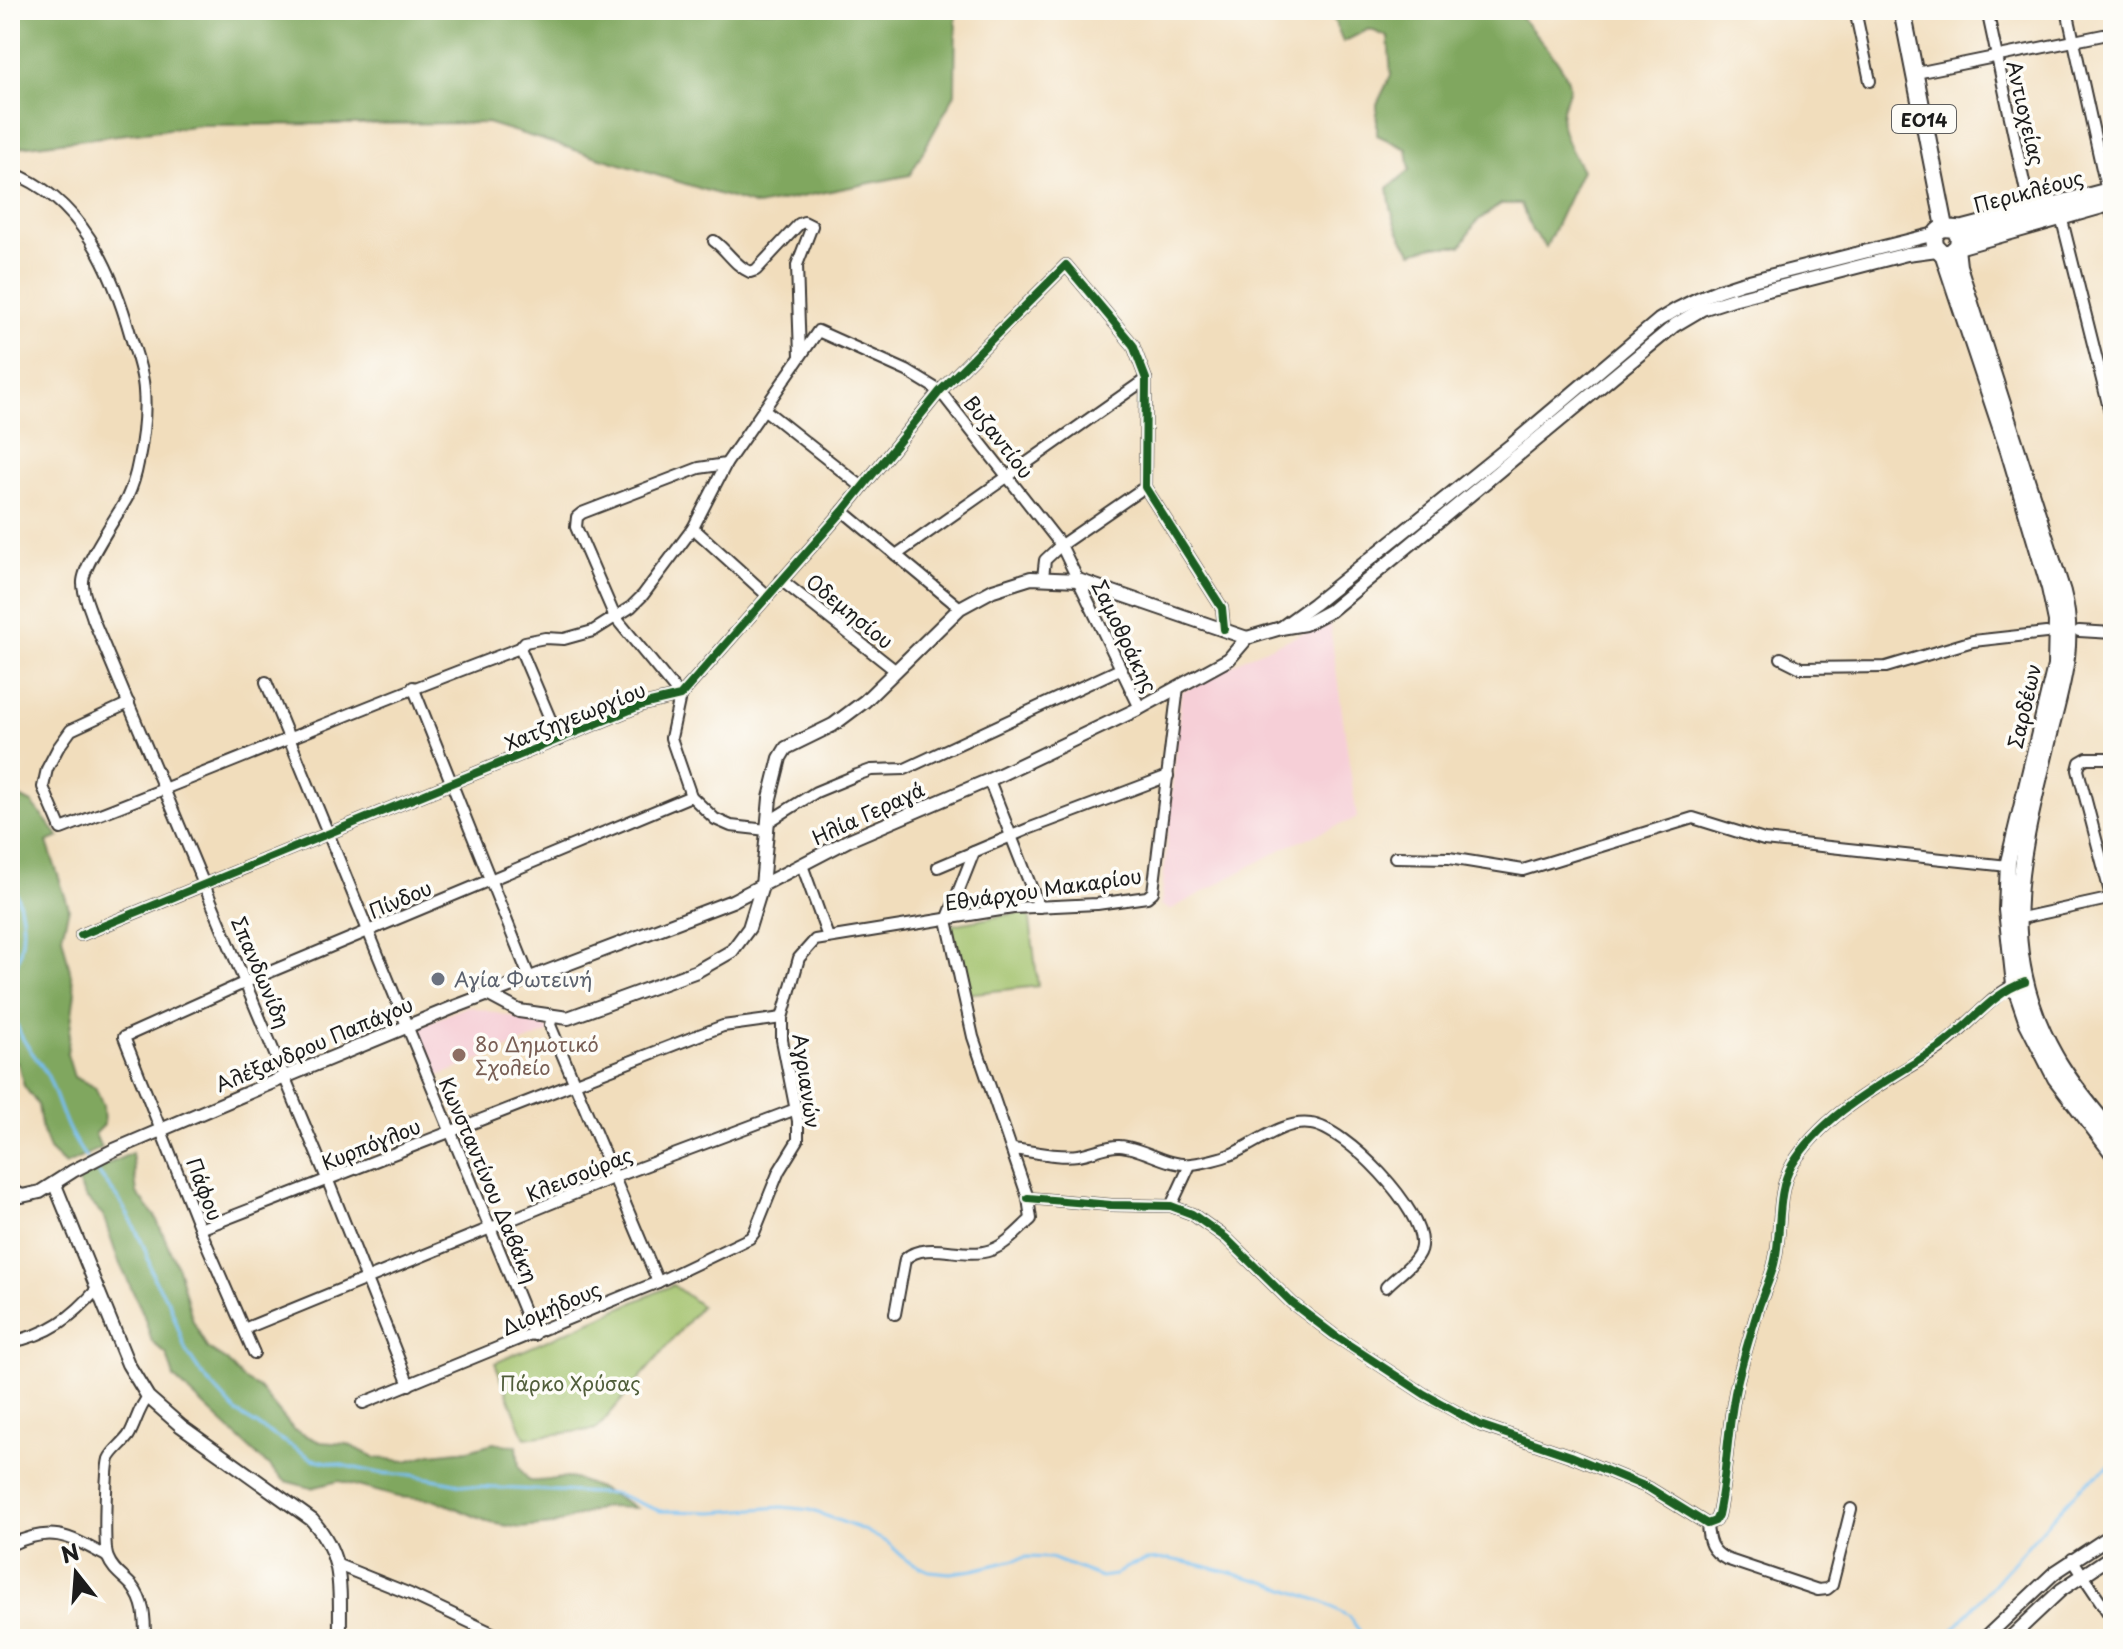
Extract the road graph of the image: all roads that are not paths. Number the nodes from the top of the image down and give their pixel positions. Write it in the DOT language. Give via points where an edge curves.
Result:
graph roads {
  1 [pos="1855,10"];
  2 [pos="1902,10"];
  3 [pos="1987,10"];
  4 [pos="2067,10"];
  5 [pos="2113,33"];
  6 [pos="2072,41"];
  7 [pos="1995,57"];
  8 [pos="1916,73"];
  9 [pos="1870,81"];
  10 [pos="10,172"];
  11 [pos="2111,201"];
  12 [pos="2061,216"];
  13 [pos="2031,217"];
  14 [pos="714,241"];
  15 [pos="1947,241"];
  16 [pos="800,357"];
  17 [pos="1146,379"];
  18 [pos="940,391"];
  19 [pos="765,410"];
  20 [pos="2113,424"];
  21 [pos="726,464"];
  22 [pos="1008,478"];
  23 [pos="861,486"];
  24 [pos="1145,487"];
  25 [pos="843,511"];
  26 [pos="693,528"];
  27 [pos="1061,545"];
  28 [pos="896,555"];
  29 [pos="1043,577"];
  30 [pos="781,580"];
  31 [pos="1078,580"];
  32 [pos="767,595"];
  33 [pos="960,608"];
  34 [pos="615,617"];
  35 [pos="1224,629"];
  36 [pos="2079,631"];
  37 [pos="2046,633"];
  38 [pos="2113,633"];
  39 [pos="1247,638"];
  40 [pos="520,648"];
  41 [pos="1781,658"];
  42 [pos="1120,669"];
  43 [pos="896,671"];
  44 [pos="266,682"];
  45 [pos="413,687"];
  46 [pos="1178,687"];
  47 [pos="680,696"];
  48 [pos="129,703"];
  49 [pos="1140,708"];
  50 [pos="289,736"];
  51 [pos="559,740"];
  52 [pos="2113,758"];
  53 [pos="1168,776"];
  54 [pos="989,780"];
  55 [pos="453,783"];
  56 [pos="166,789"];
  57 [pos="691,796"];
  58 [pos="767,826"];
  59 [pos="329,834"];
  60 [pos="1011,836"];
  61 [pos="974,852"];
  62 [pos="1395,857"];
  63 [pos="802,865"];
  64 [pos="2008,866"];
  65 [pos="938,867"];
  66 [pos="491,880"];
  67 [pos="205,885"];
  68 [pos="762,886"];
  69 [pos="2112,900"];
  70 [pos="1039,907"];
  71 [pos="947,920"];
  72 [pos="2012,920"];
  73 [pos="369,931"];
  74 [pos="81,935"];
  75 [pos="828,937"];
  76 [pos="530,979"];
  77 [pos="246,982"];
  78 [pos="2019,984"];
  79 [pos="489,995"];
  80 [pos="552,1017"];
  81 [pos="782,1018"];
  82 [pos="407,1027"];
  83 [pos="124,1037"];
  84 [pos="285,1077"];
  85 [pos="574,1081"];
  86 [pos="796,1109"];
  87 [pos="163,1129"];
  88 [pos="449,1131"];
  89 [pos="2113,1134"];
  90 [pos="1012,1149"];
  91 [pos="2113,1154"];
  92 [pos="1190,1165"];
  93 [pos="615,1177"];
  94 [pos="328,1181"];
  95 [pos="55,1185"];
  96 [pos="10,1190"];
  97 [pos="1028,1198"];
  98 [pos="1171,1206"];
  99 [pos="200,1229"];
  100 [pos="491,1229"];
  101 [pos="750,1238"];
  102 [pos="367,1281"];
  103 [pos="658,1282"];
  104 [pos="1386,1287"];
  105 [pos="98,1288"];
  106 [pos="895,1314"];
  107 [pos="244,1329"];
  108 [pos="534,1335"];
  109 [pos="10,1342"];
  110 [pos="254,1353"];
  111 [pos="409,1385"];
  112 [pos="148,1397"];
  113 [pos="363,1403"];
  114 [pos="1851,1509"];
  115 [pos="1707,1524"];
  116 [pos="2113,1534"];
  117 [pos="10,1545"];
  118 [pos="2113,1555"];
  119 [pos="106,1556"];
  120 [pos="2072,1559"];
  121 [pos="338,1565"];
  122 [pos="2082,1575"];
  123 [pos="2113,1620"];
  124 [pos="145,1639"];
  125 [pos="340,1639"];
  126 [pos="505,1639"];
  127 [pos="1984,1639"];
  128 [pos="2009,1639"];
  1 -- 9 [label="street"];
  2 -- 8 [label="main road, Σαρδέων / ΕΟ14"];
  3 -- 7 [label="street, Αντιοχείας"];
  4 -- 6 [label="street"];
  5 -- 6 [label="street"];
  6 -- 7 [label="street"];
  6 -- 11 [label="street"];
  7 -- 8 [label="street"];
  7 -- 13 [label="street, Αντιοχείας"];
  8 -- 15 [label="main road, Σαρδέων / ΕΟ14"];
  10 -- 48 [label="street, Σπανδωνίδη" via="55,196 96,245 114,285 144,386 145,416 129,495 82,583"];
  11 -- 12 [label="main road, Περικλέους"];
  11 -- 13 [label="main road, Περικλέους"];
  12 -- 13 [label="main road, Περικλέους"];
  12 -- 20 [label="street"];
  13 -- 15 [label="main road, Περικλέους" via="1964,229"];
  14 -- 16 [label="street" via="750,272 799,224 812,226 797,265"];
  15 -- 39 [label="street" via="1741,283 1684,304 1326,595 1281,628"];
  15 -- 64 [label="main road, Σαρδέων" via="2056,621 2055,666"];
  15 -- 72 [label="main road, Σαρδέων" via="2070,625 2067,667"];
  16 -- 18 [label="street, Βυζαντίου" via="818,331"];
  16 -- 19 [label="street"];
  17 -- 18 [label="street" via="1133,345 1066,265"];
  17 -- 22 [label="street"];
  17 -- 24 [label="street"];
  18 -- 22 [label="street, Βυζαντίου"];
  18 -- 23 [label="street"];
  19 -- 21 [label="street"];
  19 -- 23 [label="street"];
  21 -- 26 [label="street"];
  21 -- 34 [label="street" via="699,468 577,517 576,527"];
  22 -- 27 [label="street, Βυζαντίου"];
  22 -- 28 [label="street"];
  23 -- 25 [label="street"];
  24 -- 27 [label="street"];
  24 -- 35 [label="street" via="1222,608"];
  25 -- 28 [label="street"];
  25 -- 30 [label="street"];
  26 -- 32 [label="street"];
  26 -- 34 [label="street" via="643,595"];
  27 -- 29 [label="street" via="1045,560"];
  27 -- 31 [label="street, Βυζαντίου"];
  28 -- 33 [label="street"];
  29 -- 31 [label="street"];
  29 -- 33 [label="street" via="1006,585"];
  30 -- 32 [label="street"];
  30 -- 43 [label="street, Οδεμησίου"];
  31 -- 35 [label="street"];
  31 -- 42 [label="street, Σαμοθράκης"];
  32 -- 47 [label="street"];
  33 -- 43 [label="street"];
  34 -- 40 [label="street" via="583,635 525,642"];
  34 -- 47 [label="street"];
  35 -- 39 [label="street"];
  36 -- 38 [label="street"];
  37 -- 41 [label="street" via="1973,641 1886,667 1801,668"];
  39 -- 46 [label="street, Ηλία Γεραγά" via="1229,659"];
  40 -- 45 [label="street"];
  40 -- 51 [label="street"];
  42 -- 49 [label="street, Σαμοθράκης"];
  42 -- 58 [label="street" via="905,769 871,770 816,792"];
  43 -- 58 [label="street" via="833,725 786,748 775,773"];
  44 -- 50 [label="street, Κωνσταντίνου Δαβάκη"];
  45 -- 50 [label="street"];
  45 -- 55 [label="street"];
  46 -- 49 [label="street, Ηλία Γεραγά"];
  46 -- 53 [label="street, Εθνάρχου Μακαρίου"];
  47 -- 51 [label="street, Χατζηγεωργίου" via="642,705"];
  47 -- 57 [label="street" via="671,738"];
  48 -- 56 [label="street, Σπανδωνίδη"];
  48 -- 56 [label="street" via="71,730 58,748 43,787 61,829"];
  49 -- 54 [label="street, Ηλία Γεραγά"];
  50 -- 56 [label="street"];
  50 -- 59 [label="street, Κωνσταντίνου Δαβάκη"];
  51 -- 55 [label="street, Χατζηγεωργίου"];
  52 -- 69 [label="street" via="2087,758 2078,770"];
  53 -- 60 [label="street"];
  53 -- 70 [label="street, Εθνάρχου Μακαρίου" via="1153,892 1097,904"];
  54 -- 60 [label="street"];
  54 -- 63 [label="street, Ηλία Γεραγά"];
  55 -- 59 [label="street, Χατζηγεωργίου"];
  55 -- 66 [label="street"];
  56 -- 67 [label="street, Σπανδωνίδη"];
  57 -- 58 [label="street" via="731,826"];
  57 -- 66 [label="street, Πίνδου"];
  58 -- 68 [label="street"];
  59 -- 67 [label="street, Χατζηγεωργίου"];
  59 -- 73 [label="street, Κωνσταντίνου Δαβάκη"];
  60 -- 61 [label="street"];
  60 -- 70 [label="street"];
  61 -- 65 [label="street"];
  61 -- 71 [label="street"];
  62 -- 64 [label="street" via="1449,858 1523,870 1693,818 1764,840"];
  63 -- 68 [label="street, Ηλία Γεραγά"];
  63 -- 75 [label="street"];
  64 -- 72 [label="main road, Σαρδέων"];
  66 -- 73 [label="street, Πίνδου"];
  66 -- 76 [label="street"];
  67 -- 74 [label="street, Χατζηγεωργίου"];
  67 -- 77 [label="street, Σπανδωνίδη"];
  68 -- 76 [label="street, Ηλία Γεραγά"];
  68 -- 80 [label="street" via="749,928 732,951 715,962 568,1018"];
  69 -- 72 [label="street"];
  70 -- 71 [label="street, Εθνάρχου Μακαρίου"];
  71 -- 75 [label="street, Εθνάρχου Μακαρίου"];
  71 -- 90 [label="street" via="973,1037"];
  72 -- 78 [label="main road, Σαρδέων"];
  73 -- 77 [label="street, Πίνδου"];
  73 -- 82 [label="street, Κωνσταντίνου Δαβάκη"];
  75 -- 81 [label="street, Αγριανών" via="815,940 799,958"];
  76 -- 79 [label="street, Ηλία Γεραγά"];
  77 -- 83 [label="street, Πίνδου"];
  77 -- 84 [label="street, Σπανδωνίδη"];
  78 -- 89 [label="main road, Σαρδέων" via="2055,1055"];
  78 -- 91 [label="main road, Σαρδέων" via="2027,1023 2055,1078"];
  78 -- 115 [label="street" via="1939,1047 1853,1103 1790,1167 1775,1262 1736,1389 1718,1515"];
  79 -- 80 [label="street" via="519,1011"];
  79 -- 82 [label="street, Αλέξανδρου Παπάγου"];
  80 -- 85 [label="street" via="550,1025"];
  81 -- 85 [label="street, Κυρπόγλου" via="723,1026"];
  81 -- 86 [label="street, Αγριανών"];
  82 -- 84 [label="street, Αλέξανδρου Παπάγου"];
  82 -- 88 [label="street, Κωνσταντίνου Δαβάκη"];
  83 -- 87 [label="street, Πάφου"];
  84 -- 87 [label="street, Αλέξανδρου Παπάγου"];
  84 -- 94 [label="street, Σπανδωνίδη"];
  85 -- 88 [label="street, Κυρπόγλου"];
  85 -- 93 [label="street"];
  86 -- 93 [label="street, Κλεισούρας"];
  86 -- 101 [label="street, Αγριανών" via="798,1140"];
  87 -- 95 [label="street, Αλέξανδρου Παπάγου" via="73,1171"];
  87 -- 99 [label="street, Πάφου"];
  88 -- 94 [label="street, Κυρπόγλου"];
  88 -- 100 [label="street, Κωνσταντίνου Δαβάκη"];
  90 -- 92 [label="street" via="1076,1155 1124,1146"];
  90 -- 97 [label="street"];
  92 -- 98 [label="street"];
  92 -- 104 [label="street" via="1232,1154 1298,1124 1334,1132 1397,1192 1418,1225 1419,1254"];
  93 -- 100 [label="street, Κλεισούρας"];
  93 -- 103 [label="street"];
  94 -- 99 [label="street, Κυρπόγλου"];
  94 -- 102 [label="street, Σπανδωνίδη"];
  95 -- 96 [label="street" via="22,1196"];
  95 -- 105 [label="street"];
  97 -- 98 [label="street"];
  97 -- 106 [label="street" via="1031,1219 991,1250 911,1253 905,1259"];
  98 -- 115 [label="street" via="1204,1221 1292,1303 1424,1394 1480,1425 1649,1488"];
  99 -- 107 [label="street, Πάφου"];
  100 -- 102 [label="street, Κλεισούρας"];
  100 -- 108 [label="street, Κωνσταντίνου Δαβάκη"];
  101 -- 103 [label="street, Διομήδους"];
  102 -- 107 [label="street, Κλεισούρας"];
  102 -- 111 [label="street, Σπανδωνίδη"];
  103 -- 108 [label="street, Διομήδους"];
  105 -- 109 [label="street" via="47,1333"];
  105 -- 112 [label="street" via="128,1364"];
  107 -- 110 [label="street, Πάφου"];
  108 -- 111 [label="street, Διομήδους"];
  111 -- 113 [label="street, Διομήδους"];
  112 -- 119 [label="street" via="108,1465"];
  112 -- 121 [label="street" via="312,1520"];
  114 -- 115 [label="street" via="1832,1585 1818,1590 1714,1553"];
  116 -- 120 [label="street"];
  117 -- 119 [label="street" via="31,1536 60,1535"];
  118 -- 122 [label="street"];
  119 -- 124 [label="street" via="140,1599 146,1614"];
  120 -- 122 [label="street"];
  120 -- 127 [label="street"];
  121 -- 125 [label="street"];
  121 -- 126 [label="street"];
  122 -- 123 [label="street"];
  122 -- 128 [label="street"];
}
